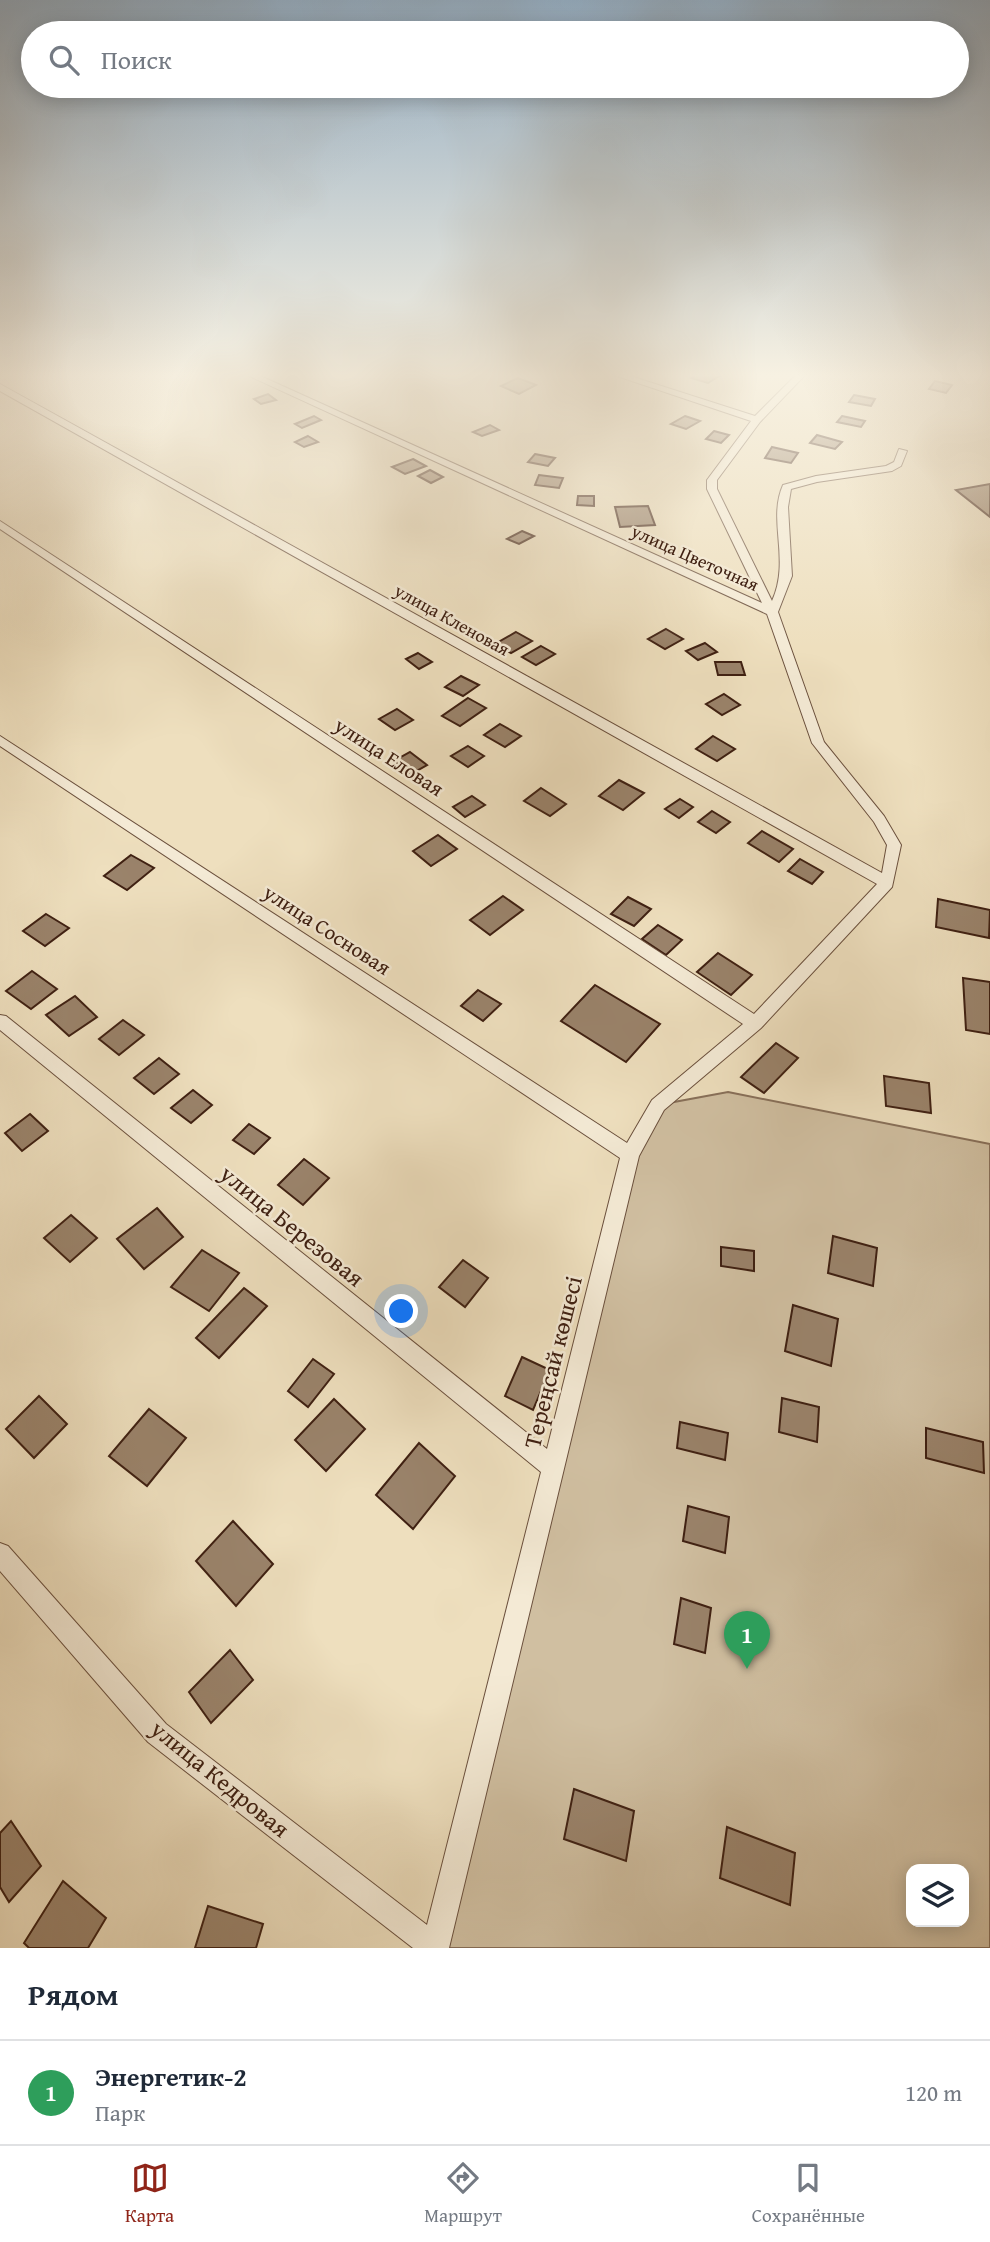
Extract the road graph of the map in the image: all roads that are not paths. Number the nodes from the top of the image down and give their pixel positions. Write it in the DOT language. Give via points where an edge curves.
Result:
graph roads {
  1 [pos="139,465"];
  2 [pos="449,465"];
  3 [pos="723,465"];
  4 [pos="896,465"];
  5 [pos="0,524"];
  6 [pos="772,612"];
  7 [pos="0,740"];
  8 [pos="887,883"];
  9 [pos="0,1021"];
  10 [pos="755,1023"];
  11 [pos="629,1155"];
  12 [pos="554,1468"];
  13 [pos="0,1554"];
  14 [pos="435,1948"];
  1 -- 8 [label="street, улица Кленовая"];
  2 -- 6 [label="street, улица Цветочная"];
  3 -- 6 [label="street" via="712,480 712,489"];
  4 -- 6 [label="street" via="787,487 782,500 787,570"];
  5 -- 10 [label="street, улица Еловая"];
  6 -- 8 [label="street, улица Цветочная" via="818,743 860,792 894,845"];
  7 -- 11 [label="street, улица Сосновая"];
  8 -- 10 [label="street, Тереңсай көшесі"];
  9 -- 12 [label="street, улица Березовая"];
  10 -- 11 [label="street, Тереңсай көшесі" via="659,1105"];
  11 -- 12 [label="street, Тереңсай көшесі"];
  12 -- 14 [label="street, Тереңсай көшесі"];
  13 -- 14 [label="street, улица Кедровая" via="157,1733"];
}
